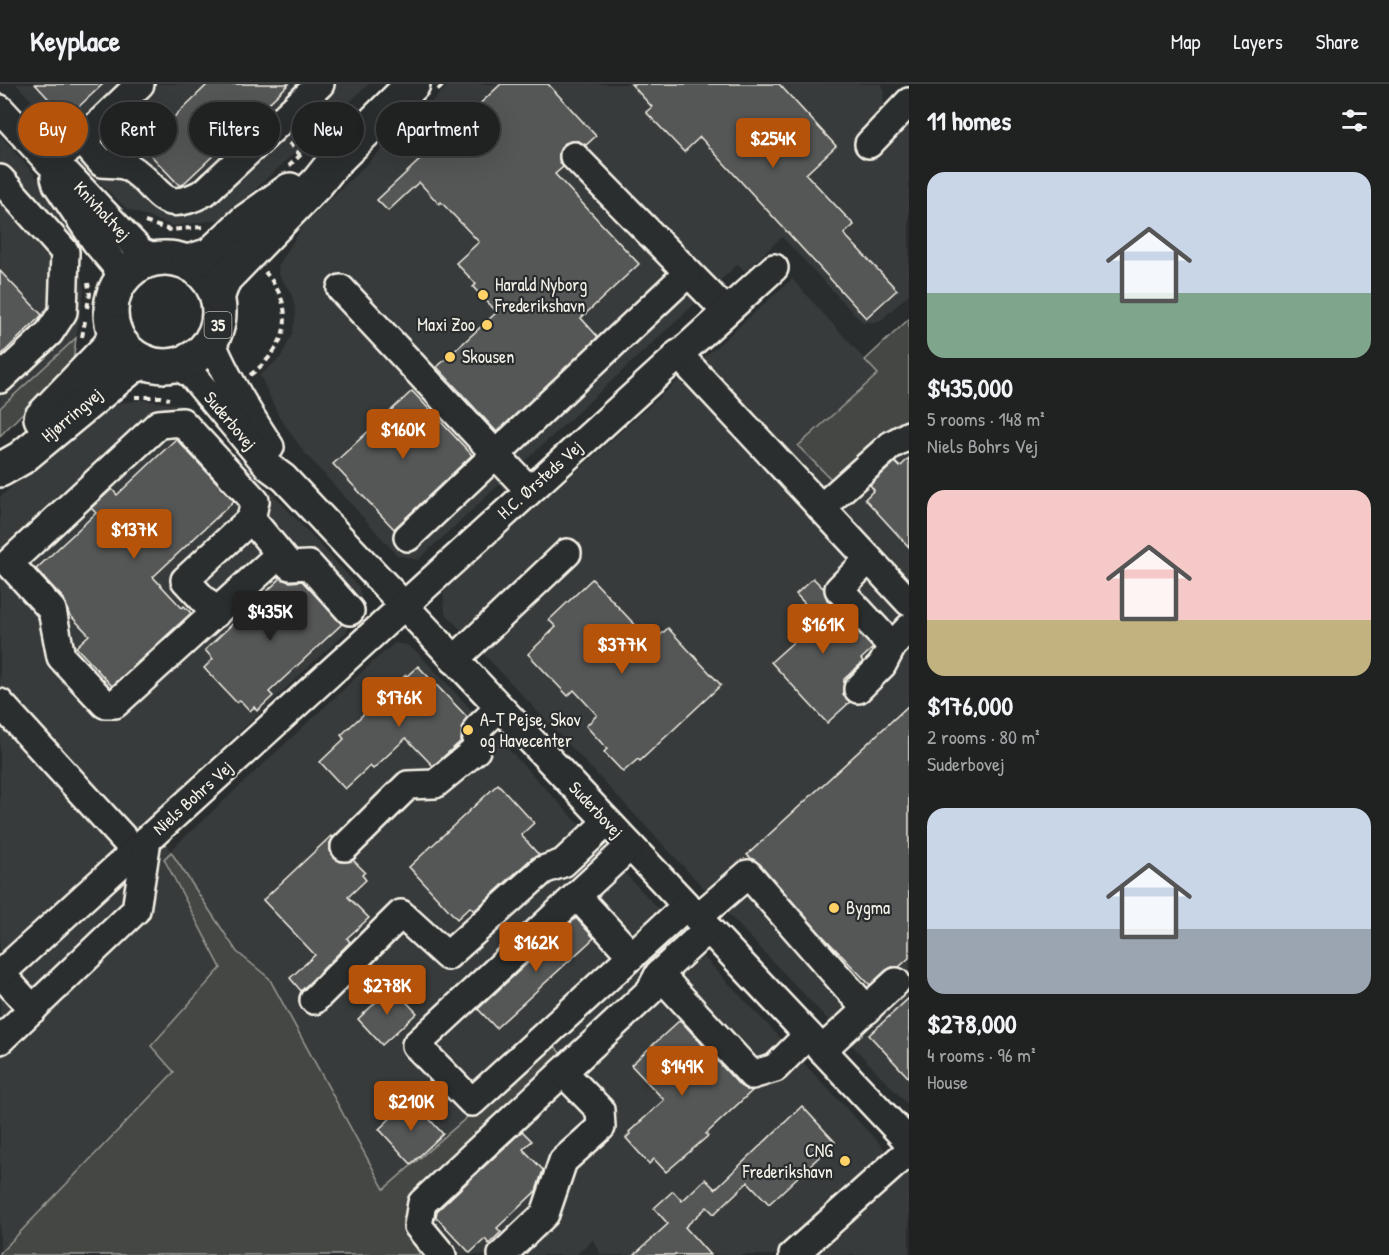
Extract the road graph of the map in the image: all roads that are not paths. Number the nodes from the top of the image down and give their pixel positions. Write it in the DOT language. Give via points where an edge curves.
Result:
graph roads {
  1 [pos="140,84"];
  2 [pos="320,84"];
  3 [pos="413,84"];
  4 [pos="898,84"];
  5 [pos="909,95"];
  6 [pos="909,102"];
  7 [pos="0,108"];
  8 [pos="88,134"];
  9 [pos="869,144"];
  10 [pos="88,147"];
  11 [pos="70,156"];
  12 [pos="574,156"];
  13 [pos="334,162"];
  14 [pos="57,172"];
  15 [pos="0,179"];
  16 [pos="26,207"];
  17 [pos="155,258"];
  18 [pos="188,262"];
  19 [pos="774,268"];
  20 [pos="688,273"];
  21 [pos="119,283"];
  22 [pos="341,289"];
  23 [pos="218,296"];
  24 [pos="726,311"];
  25 [pos="115,332"];
  26 [pos="211,341"];
  27 [pos="678,354"];
  28 [pos="160,364"];
  29 [pos="0,379"];
  30 [pos="909,435"];
  31 [pos="495,454"];
  32 [pos="0,469"];
  33 [pos="284,478"];
  34 [pos="529,490"];
  35 [pos="821,508"];
  36 [pos="253,510"];
  37 [pos="408,537"];
  38 [pos="339,538"];
  39 [pos="280,554"];
  40 [pos="567,554"];
  41 [pos="869,559"];
  42 [pos="309,565"];
  43 [pos="909,602"];
  44 [pos="402,606"];
  45 [pos="350,611"];
  46 [pos="216,613"];
  47 [pos="900,637"];
  48 [pos="454,660"];
  49 [pos="858,689"];
  50 [pos="0,703"];
  51 [pos="499,708"];
  52 [pos="607,822"];
  53 [pos="141,845"];
  54 [pos="630,846"];
  55 [pos="345,847"];
  56 [pos="576,896"];
  57 [pos="697,918"];
  58 [pos="632,956"];
  59 [pos="0,974"];
  60 [pos="660,974"];
  61 [pos="896,981"];
  62 [pos="315,1000"];
  63 [pos="33,1009"];
  64 [pos="867,1010"];
  65 [pos="0,1040"];
  66 [pos="815,1042"];
  67 [pos="563,1071"];
  68 [pos="909,1142"];
  69 [pos="909,1151"];
  70 [pos="442,1255"];
  71 [pos="502,1255"];
  72 [pos="793,1255"];
  1 -- 8 [label="street"];
  2 -- 10 [label="street" via="205,192 189,201 179,203 163,198 128,166 102,163"];
  3 -- 13 [label="main road, 35"];
  4 -- 5 [label="street"];
  6 -- 9 [label="street"];
  7 -- 14 [label="street, Knivholtvej"];
  11 -- 14 [label="street"];
  12 -- 20 [label="street"];
  13 -- 18 [label="main road, 35" via="311,172 244,222 210,255"];
  13 -- 23 [label="main road, 35" via="224,279"];
  14 -- 16 [label="street"];
  14 -- 17 [label="street, Knivholtvej" via="141,252"];
  14 -- 21 [label="street, Knivholtvej" via="95,240 118,268"];
  15 -- 16 [label="street"];
  16 -- 29 [label="street" via="65,252 63,312 49,333"];
  17 -- 18 [label="main road" via="172,257"];
  17 -- 21 [label="main road" via="135,267"];
  18 -- 23 [label="main road, 35" via="206,276"];
  19 -- 24 [label="street, H.C. Ørsteds Vej"];
  20 -- 24 [label="street"];
  20 -- 31 [label="street"];
  21 -- 25 [label="main road" via="111,315"];
  22 -- 31 [label="street"];
  23 -- 26 [label="main road, 35" via="218,327"];
  24 -- 27 [label="street, H.C. Ørsteds Vej"];
  25 -- 28 [label="main road" via="132,355"];
  25 -- 32 [label="main road, Hjørringvej / 35" via="110,346 13,449"];
  26 -- 28 [label="main road, 35" via="189,361"];
  26 -- 33 [label="street, Suderbovej" via="249,415 277,457"];
  27 -- 34 [label="street, H.C. Ørsteds Vej"];
  27 -- 35 [label="street"];
  28 -- 32 [label="main road, Hjørringvej / 35" via="131,367 21,458"];
  28 -- 33 [label="street, Suderbovej" via="191,374 269,467"];
  30 -- 35 [label="street" via="891,445"];
  31 -- 34 [label="street"];
  31 -- 37 [label="street"];
  33 -- 36 [label="street"];
  33 -- 38 [label="street, Suderbovej"];
  34 -- 44 [label="street, H.C. Ørsteds Vej"];
  35 -- 41 [label="street"];
  36 -- 39 [label="street"];
  36 -- 46 [label="street" via="185,580"];
  36 -- 46 [label="street" via="182,422 159,424 9,563 52,610 61,657 105,704 115,704"];
  38 -- 42 [label="street"];
  38 -- 44 [label="street, Suderbovej"];
  39 -- 42 [label="street" via="290,566"];
  39 -- 46 [label="street"];
  40 -- 48 [label="street"];
  41 -- 43 [label="street"];
  41 -- 47 [label="street" via="839,590"];
  42 -- 45 [label="street"];
  44 -- 48 [label="street, Suderbovej"];
  44 -- 53 [label="street, Niels Bohrs Vej"];
  47 -- 49 [label="street" via="882,665"];
  48 -- 51 [label="street, Suderbovej"];
  50 -- 53 [label="street"];
  51 -- 52 [label="street, Suderbovej"];
  51 -- 55 [label="street" via="478,729 476,750 435,784 408,785"];
  52 -- 54 [label="street, Suderbovej"];
  52 -- 62 [label="street" via="562,863 543,870 447,956 401,914"];
  53 -- 59 [label="street"];
  53 -- 63 [label="street, Niels Bohrs Vej" via="136,910"];
  54 -- 56 [label="street"];
  54 -- 57 [label="street, Suderbovej"];
  56 -- 58 [label="street"];
  56 -- 58 [label="street" via="416,1045 472,1102"];
  57 -- 58 [label="street"];
  57 -- 60 [label="street"];
  57 -- 64 [label="street" via="748,874"];
  57 -- 66 [label="street, Suderbovej"];
  59 -- 63 [label="street"];
  60 -- 66 [label="street" via="752,1075 775,1068"];
  60 -- 67 [label="street" via="650,991"];
  61 -- 64 [label="street"];
  63 -- 65 [label="street, Niels Bohrs Vej"];
  64 -- 66 [label="street"];
  66 -- 68 [label="street, Suderbovej"];
  67 -- 70 [label="street" via="422,1203 418,1226"];
  67 -- 71 [label="street" via="600,1110 601,1127 563,1161 545,1214"];
  69 -- 72 [label="street"];
}
